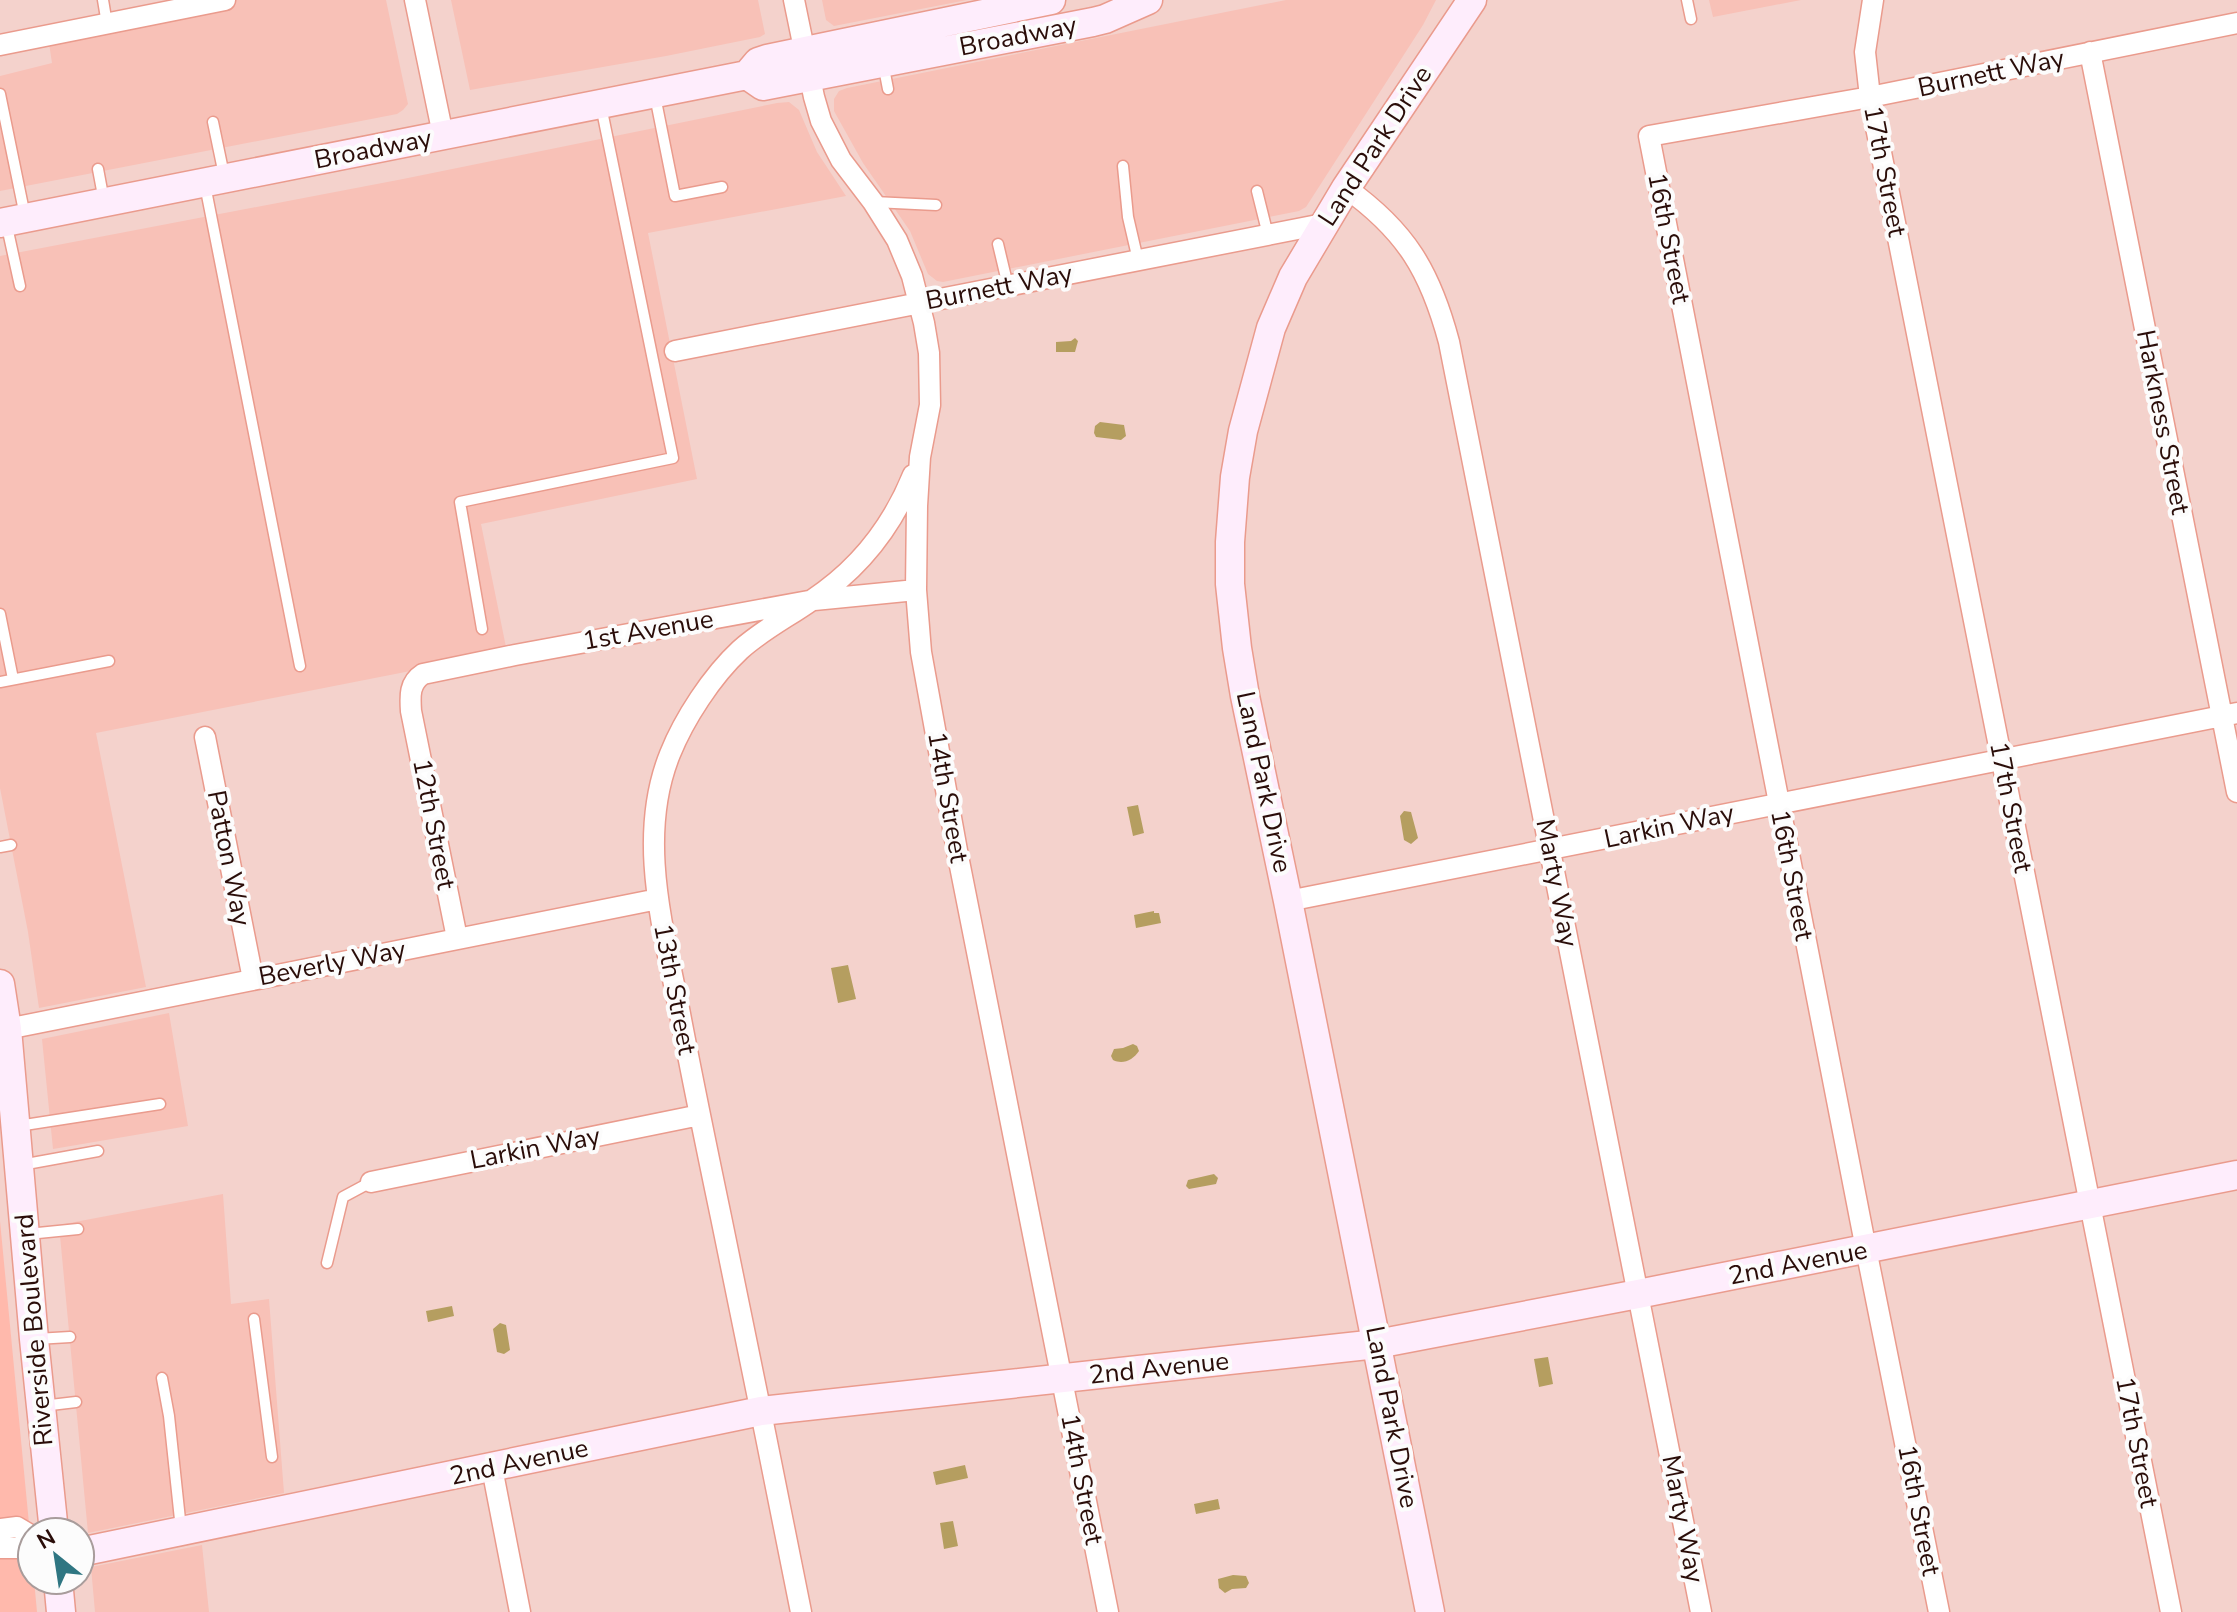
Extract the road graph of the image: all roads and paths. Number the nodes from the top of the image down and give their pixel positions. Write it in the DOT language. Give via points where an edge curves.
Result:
graph roads {
  1 [pos="103,0"];
  2 [pos="225,0"];
  3 [pos="415,0"];
  4 [pos="794,0"];
  5 [pos="1051,0"];
  6 [pos="1148,0"];
  7 [pos="1687,0"];
  8 [pos="1873,0"];
  9 [pos="996,5"];
  10 [pos="167,6"];
  11 [pos="1462,7"];
  12 [pos="1691,19"];
  13 [pos="2237,23"];
  14 [pos="107,24"];
  15 [pos="0,45"];
  16 [pos="2090,52"];
  17 [pos="807,64"];
  18 [pos="0,94"];
  19 [pos="655,94"];
  20 [pos="1870,97"];
  21 [pos="601,104"];
  22 [pos="213,122"];
  23 [pos="443,135"];
  24 [pos="1649,136"];
  25 [pos="1123,166"];
  26 [pos="98,169"];
  27 [pos="215,181"];
  28 [pos="722,187"];
  29 [pos="1346,188"];
  30 [pos="1257,191"];
  31 [pos="873,202"];
  32 [pos="105,203"];
  33 [pos="936,205"];
  34 [pos="10,221"];
  35 [pos="1323,224"];
  36 [pos="1268,235"];
  37 [pos="998,244"];
  38 [pos="1138,260"];
  39 [pos="20,286"];
  40 [pos="1008,286"];
  41 [pos="920,303"];
  42 [pos="675,351"];
  43 [pos="920,457"];
  44 [pos="916,590"];
  45 [pos="814,600"];
  46 [pos="0,614"];
  47 [pos="482,629"];
  48 [pos="109,661"];
  49 [pos="300,666"];
  50 [pos="13,679"];
  51 [pos="0,682"];
  52 [pos="411,711"];
  53 [pos="2230,714"];
  54 [pos="205,737"];
  55 [pos="2001,760"];
  56 [pos="2237,792"];
  57 [pos="1778,804"];
  58 [pos="1550,850"];
  59 [pos="658,899"];
  60 [pos="1288,901"];
  61 [pos="457,938"];
  62 [pos="253,979"];
  63 [pos="0,984"];
  64 [pos="7,1029"];
  65 [pos="160,1104"];
  66 [pos="700,1115"];
  67 [pos="16,1126"];
  68 [pos="98,1151"];
  69 [pos="19,1165"];
  70 [pos="2237,1175"];
  71 [pos="371,1182"];
  72 [pos="2089,1203"];
  73 [pos="78,1229"];
  74 [pos="25,1234"];
  75 [pos="1866,1249"];
  76 [pos="327,1263"];
  77 [pos="1638,1294"];
  78 [pos="254,1319"];
  79 [pos="70,1337"];
  80 [pos="34,1339"];
  81 [pos="1377,1344"];
  82 [pos="162,1378"];
  83 [pos="1062,1378"];
  84 [pos="76,1402"];
  85 [pos="41,1407"];
  86 [pos="761,1411"];
  87 [pos="272,1457"];
  88 [pos="492,1468"];
  89 [pos="52,1516"];
  90 [pos="182,1531"];
  91 [pos="96,1549"];
  92 [pos="520,1612"];
  93 [pos="801,1612"];
  94 [pos="1108,1612"];
  95 [pos="1430,1612"];
  96 [pos="1701,1612"];
  97 [pos="1939,1612"];
  98 [pos="2171,1612"];
  1 -- 14 [label="lane"];
  2 -- 10 [label="street"];
  3 -- 23 [label="street"];
  4 -- 17 [label="street, 14th Street"];
  5 -- 9 [label="main road, Broadway"];
  6 -- 17 [label="main road, Broadway" via="1105,19 886,76"];
  7 -- 12 [label="lane"];
  8 -- 20 [label="street, 17th Street" via="1865,52"];
  9 -- 17 [label="main road, Broadway"];
  10 -- 14 [label="street"];
  11 -- 29 [label="main road, Land Park Drive"];
  13 -- 16 [label="street, Burnett Way"];
  14 -- 15 [label="street"];
  16 -- 20 [label="street, Burnett Way"];
  16 -- 53 [label="street, Harkness Street"];
  17 -- 19 [label="main road, Broadway" via="758,62 747,75"];
  17 -- 31 [label="street, 14th Street" via="827,134"];
  18 -- 34 [label="lane"];
  19 -- 21 [label="main road, Broadway"];
  19 -- 28 [label="lane" via="675,196"];
  20 -- 24 [label="street, Burnett Way"];
  20 -- 55 [label="street, 17th Street"];
  21 -- 23 [label="main road, Broadway"];
  21 -- 47 [label="lane" via="673,458 460,502"];
  22 -- 27 [label="lane"];
  23 -- 27 [label="main road, Broadway"];
  24 -- 57 [label="street, 16th Street"];
  25 -- 38 [label="lane"];
  26 -- 32 [label="lane"];
  27 -- 32 [label="main road, Broadway"];
  27 -- 49 [label="lane"];
  29 -- 35 [label="main road, Land Park Drive"];
  29 -- 58 [label="street, Marty Way" via="1395,228 1423,271 1442,315"];
  30 -- 36 [label="lane"];
  31 -- 33 [label="lane"];
  31 -- 41 [label="street, 14th Street" via="905,256"];
  32 -- 34 [label="main road, Broadway"];
  34 -- 39 [label="lane"];
  35 -- 36 [label="street, Burnett Way"];
  35 -- 60 [label="main road, Land Park Drive" via="1293,277 1260,364 1235,477 1230,542 1237,648"];
  36 -- 38 [label="street, Burnett Way"];
  37 -- 40 [label="lane"];
  38 -- 40 [label="street, Burnett Way"];
  40 -- 41 [label="street, Burnett Way"];
  41 -- 42 [label="street, Burnett Way"];
  41 -- 43 [label="street, 14th Street" via="929,353 930,405"];
  43 -- 44 [label="street, 14th Street"];
  43 -- 45 [label="street, 13th Street" via="903,499 863,559"];
  44 -- 45 [label="street, 1st Avenue"];
  44 -- 83 [label="street, 14th Street" via="921,652 958,856"];
  45 -- 52 [label="street, 1st Avenue" via="423,674 410,693"];
  45 -- 59 [label="street, 13th Street" via="739,651 712,682 676,742 658,790 653,826"];
  46 -- 50 [label="lane"];
  48 -- 50 [label="lane"];
  50 -- 51 [label="lane"];
  52 -- 61 [label="street, 12th Street"];
  53 -- 55 [label="street, Larkin Way"];
  53 -- 56 [label="street, Harkness Street"];
  54 -- 62 [label="street, Patton Way"];
  55 -- 57 [label="street, Larkin Way"];
  55 -- 72 [label="street, 17th Street"];
  57 -- 58 [label="street, Larkin Way"];
  57 -- 75 [label="street, 16th Street"];
  58 -- 60 [label="street, Larkin Way"];
  58 -- 77 [label="street, Marty Way"];
  59 -- 61 [label="street, Beverly Way"];
  59 -- 66 [label="street, 13th Street"];
  60 -- 81 [label="main road, Land Park Drive"];
  61 -- 62 [label="street, Beverly Way"];
  62 -- 64 [label="street, Beverly Way"];
  63 -- 64 [label="main road, Riverside Boulevard"];
  64 -- 67 [label="main road, Riverside Boulevard"];
  65 -- 67 [label="lane"];
  66 -- 71 [label="street, Larkin Way"];
  66 -- 86 [label="street, 13th Street"];
  67 -- 69 [label="main road, Riverside Boulevard"];
  68 -- 69 [label="lane"];
  69 -- 74 [label="main road, Riverside Boulevard"];
  70 -- 72 [label="main road, 2nd Avenue"];
  71 -- 76 [label="lane" via="343,1197"];
  72 -- 75 [label="main road, 2nd Avenue"];
  72 -- 98 [label="street, 17th Street"];
  73 -- 74 [label="lane"];
  74 -- 80 [label="main road, Riverside Boulevard"];
  75 -- 77 [label="main road, 2nd Avenue"];
  75 -- 97 [label="street, 16th Street"];
  77 -- 81 [label="main road, 2nd Avenue"];
  77 -- 96 [label="street, Marty Way"];
  78 -- 87 [label="lane"];
  79 -- 80 [label="lane"];
  80 -- 85 [label="main road, Riverside Boulevard"];
  81 -- 83 [label="main road, 2nd Avenue"];
  81 -- 95 [label="main road, Land Park Drive"];
  82 -- 90 [label="lane"];
  83 -- 86 [label="main road, 2nd Avenue"];
  83 -- 94 [label="street, 14th Street"];
  84 -- 85 [label="lane"];
  85 -- 89 [label="main road, Riverside Boulevard"];
  86 -- 88 [label="main road, 2nd Avenue"];
  86 -- 93 [label="street, 13th Street"];
  88 -- 90 [label="main road, 2nd Avenue"];
  88 -- 92 [label="street"];
  90 -- 91 [label="main road, 2nd Avenue"];
}
